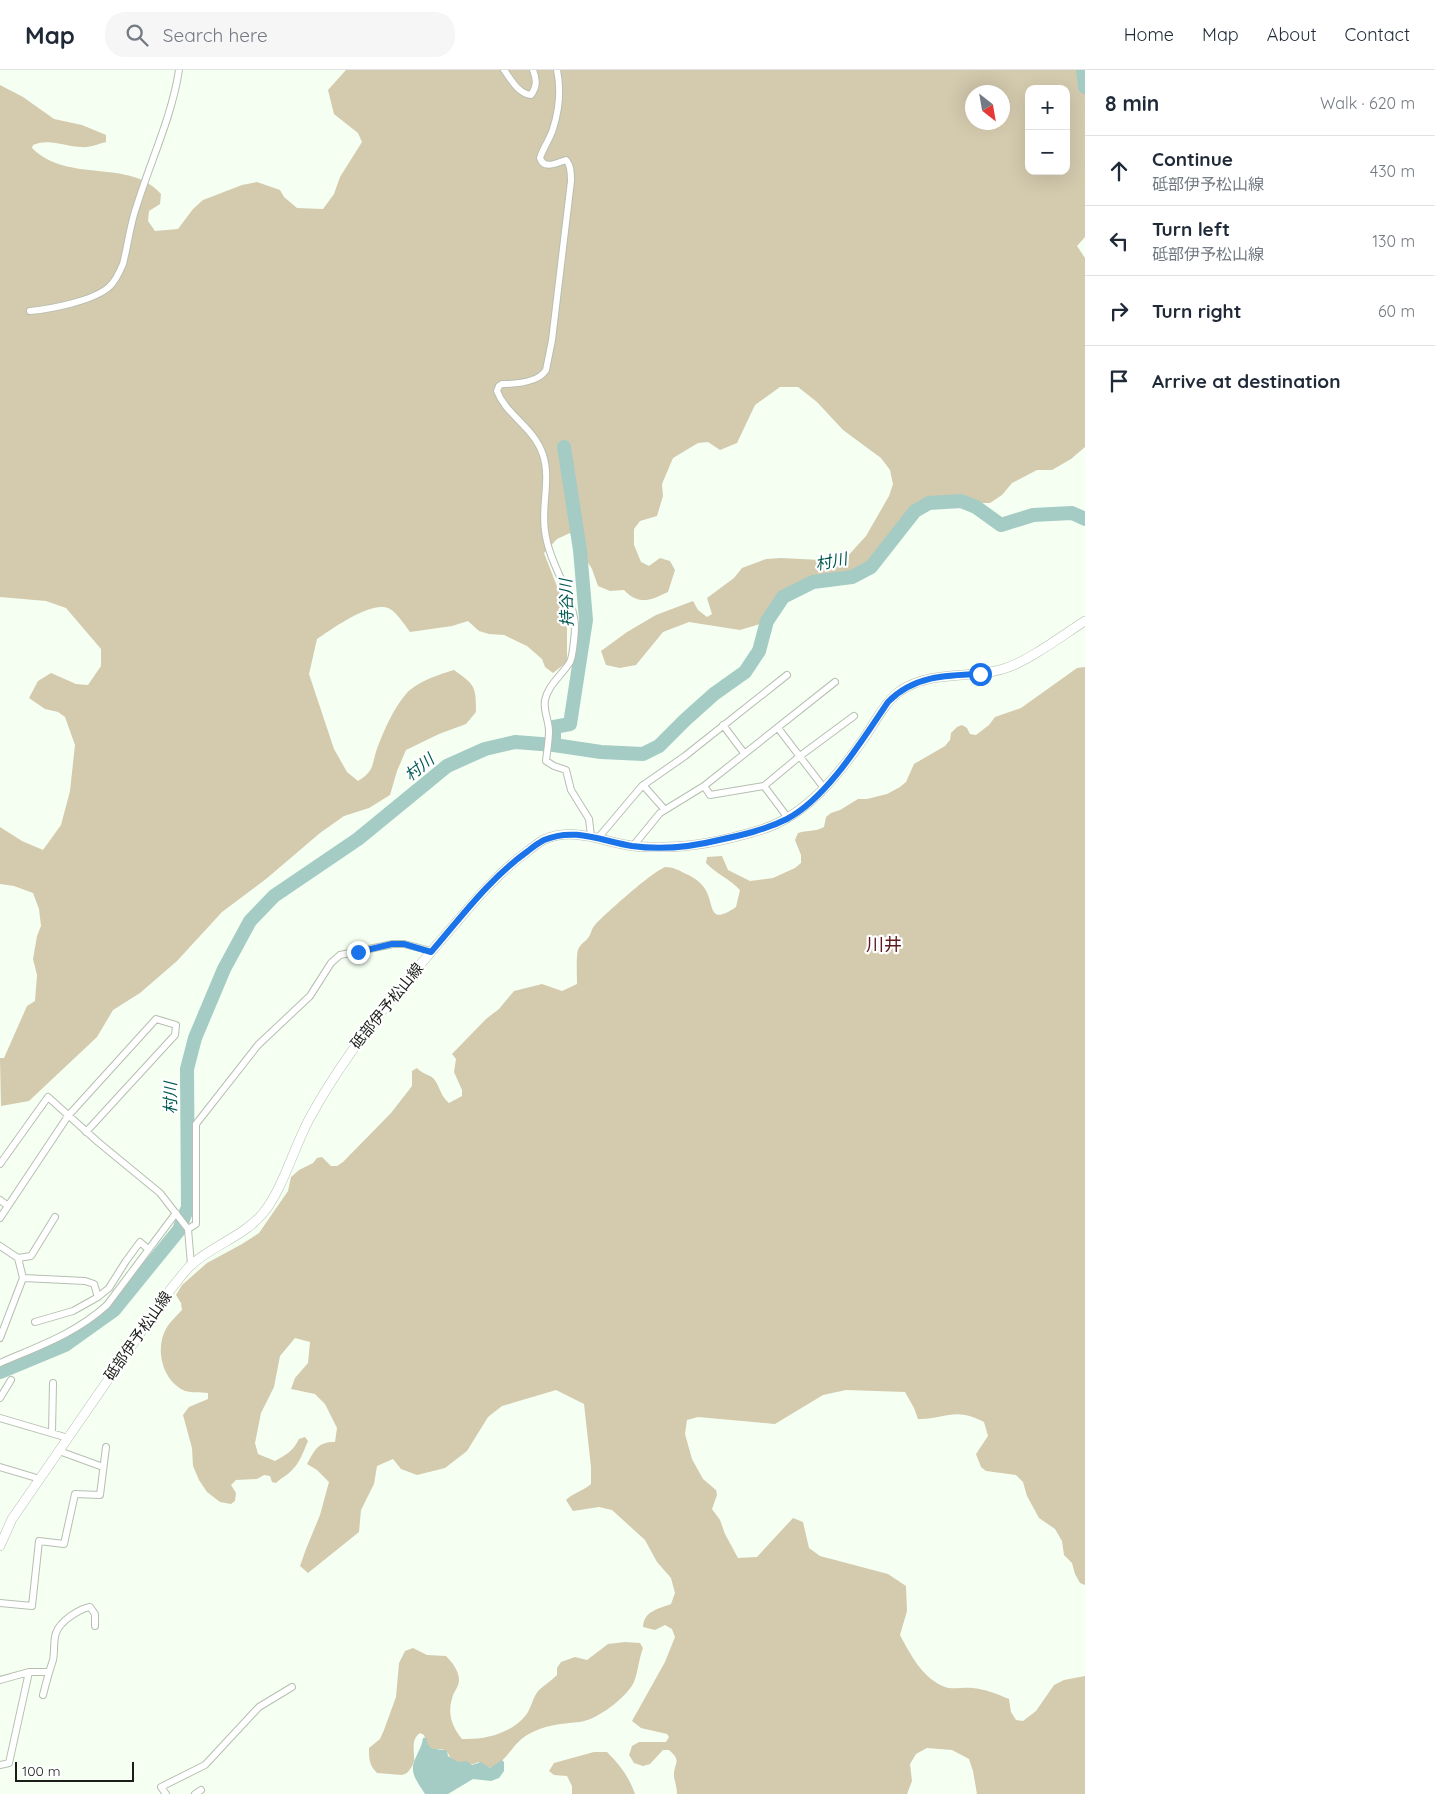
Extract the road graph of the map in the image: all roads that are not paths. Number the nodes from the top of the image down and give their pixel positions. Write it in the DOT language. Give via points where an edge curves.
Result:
graph roads {
  1 [pos="179,70"];
  2 [pos="504,70"];
  3 [pos="534,70"];
  4 [pos="557,70"];
  5 [pos="30,311"];
  6 [pos="1085,621"];
  7 [pos="787,675"];
  8 [pos="835,682"];
  9 [pos="854,716"];
  10 [pos="724,725"];
  11 [pos="778,728"];
  12 [pos="744,753"];
  13 [pos="800,756"];
  14 [pos="643,785"];
  15 [pos="704,786"];
  16 [pos="764,786"];
  17 [pos="824,788"];
  18 [pos="664,810"];
  19 [pos="788,818"];
  20 [pos="594,837"];
  21 [pos="634,846"];
  22 [pos="431,952"];
  23 [pos="68,1116"];
  24 [pos="86,1132"];
  25 [pos="0,1164"];
  26 [pos="0,1200"];
  27 [pos="8,1206"];
  28 [pos="177,1215"];
  29 [pos="55,1217"];
  30 [pos="0,1218"];
  31 [pos="188,1229"];
  32 [pos="0,1246"];
  33 [pos="148,1249"];
  34 [pos="18,1258"];
  35 [pos="191,1265"];
  36 [pos="23,1278"];
  37 [pos="98,1297"];
  38 [pos="35,1322"];
  39 [pos="0,1338"];
  40 [pos="0,1363"];
  41 [pos="11,1380"];
  42 [pos="53,1383"];
  43 [pos="0,1398"];
  44 [pos="0,1418"];
  45 [pos="52,1433"];
  46 [pos="68,1438"];
  47 [pos="106,1447"];
  48 [pos="59,1451"];
  49 [pos="0,1467"];
  50 [pos="103,1467"];
  51 [pos="40,1479"];
  52 [pos="0,1546"];
  53 [pos="0,1603"];
  54 [pos="95,1626"];
  55 [pos="29,1672"];
  56 [pos="48,1672"];
  57 [pos="0,1680"];
  58 [pos="292,1687"];
  59 [pos="43,1695"];
  60 [pos="0,1765"];
  61 [pos="166,1794"];
  1 -- 5 [label="street" via="172,104 136,207 122,266 114,281 92,297"];
  2 -- 3 [label="street" via="527,95 535,90"];
  4 -- 20 [label="street" via="557,112 540,161 551,165 566,160 571,181 552,340 543,375 502,384 497,391 500,399 531,432 544,457 545,536 553,564 569,597 575,627 571,661 545,701 549,730 546,761 566,770 571,790 589,819"];
  6 -- 17 [label="main road, 砥部伊予松山線" via="1007,668 980,674 933,677 897,693"];
  7 -- 10 [label="street"];
  8 -- 11 [label="street"];
  9 -- 13 [label="street"];
  10 -- 12 [label="street"];
  10 -- 14 [label="street"];
  11 -- 12 [label="street"];
  11 -- 13 [label="street"];
  12 -- 15 [label="street"];
  13 -- 16 [label="street"];
  13 -- 17 [label="street"];
  14 -- 18 [label="street"];
  14 -- 20 [label="street"];
  15 -- 16 [label="street" via="710,795"];
  15 -- 18 [label="street"];
  16 -- 19 [label="street"];
  17 -- 19 [label="main road, 砥部伊予松山線"];
  18 -- 21 [label="street"];
  19 -- 21 [label="main road, 砥部伊予松山線" via="763,830 694,846"];
  20 -- 21 [label="main road, 砥部伊予松山線"];
  20 -- 22 [label="main road, 砥部伊予松山線" via="566,834 543,840 491,882"];
  22 -- 31 [label="street" via="392,944 340,955 331,963 310,996 258,1045 196,1124 196,1224"];
  22 -- 35 [label="main road, 砥部伊予松山線" via="341,1065 304,1127 264,1212 247,1229"];
  23 -- 24 [label="street"];
  23 -- 24 [label="street" via="156,1019 176,1026 175,1035"];
  23 -- 25 [label="street" via="48,1096"];
  23 -- 27 [label="street"];
  24 -- 28 [label="street" via="160,1193"];
  26 -- 27 [label="street"];
  27 -- 30 [label="street"];
  28 -- 31 [label="street"];
  28 -- 33 [label="street"];
  29 -- 34 [label="street" via="31,1256"];
  31 -- 35 [label="street"];
  32 -- 34 [label="street"];
  33 -- 37 [label="street" via="140,1242 109,1288"];
  33 -- 40 [label="street" via="94,1316 68,1334"];
  34 -- 36 [label="street"];
  35 -- 46 [label="main road, 砥部伊予松山線" via="154,1312"];
  36 -- 37 [label="street" via="84,1281 94,1284"];
  36 -- 39 [label="street"];
  37 -- 38 [label="street" via="73,1311"];
  41 -- 43 [label="street"];
  42 -- 45 [label="street"];
  44 -- 45 [label="street"];
  45 -- 46 [label="street"];
  46 -- 48 [label="main road, 砥部伊予松山線"];
  47 -- 50 [label="street"];
  48 -- 50 [label="street"];
  48 -- 51 [label="main road, 砥部伊予松山線"];
  49 -- 51 [label="street"];
  50 -- 53 [label="street" via="100,1495 75,1494 64,1544 39,1541 32,1606"];
  51 -- 52 [label="main road, 砥部伊予松山線" via="12,1519"];
  54 -- 56 [label="street" via="95,1614 90,1607 82,1609 60,1626 55,1633 53,1659"];
  55 -- 56 [label="street"];
  55 -- 57 [label="street"];
  55 -- 60 [label="street" via="9,1763"];
  56 -- 59 [label="street"];
  58 -- 61 [label="street" via="259,1707 205,1765 161,1787"];
}
